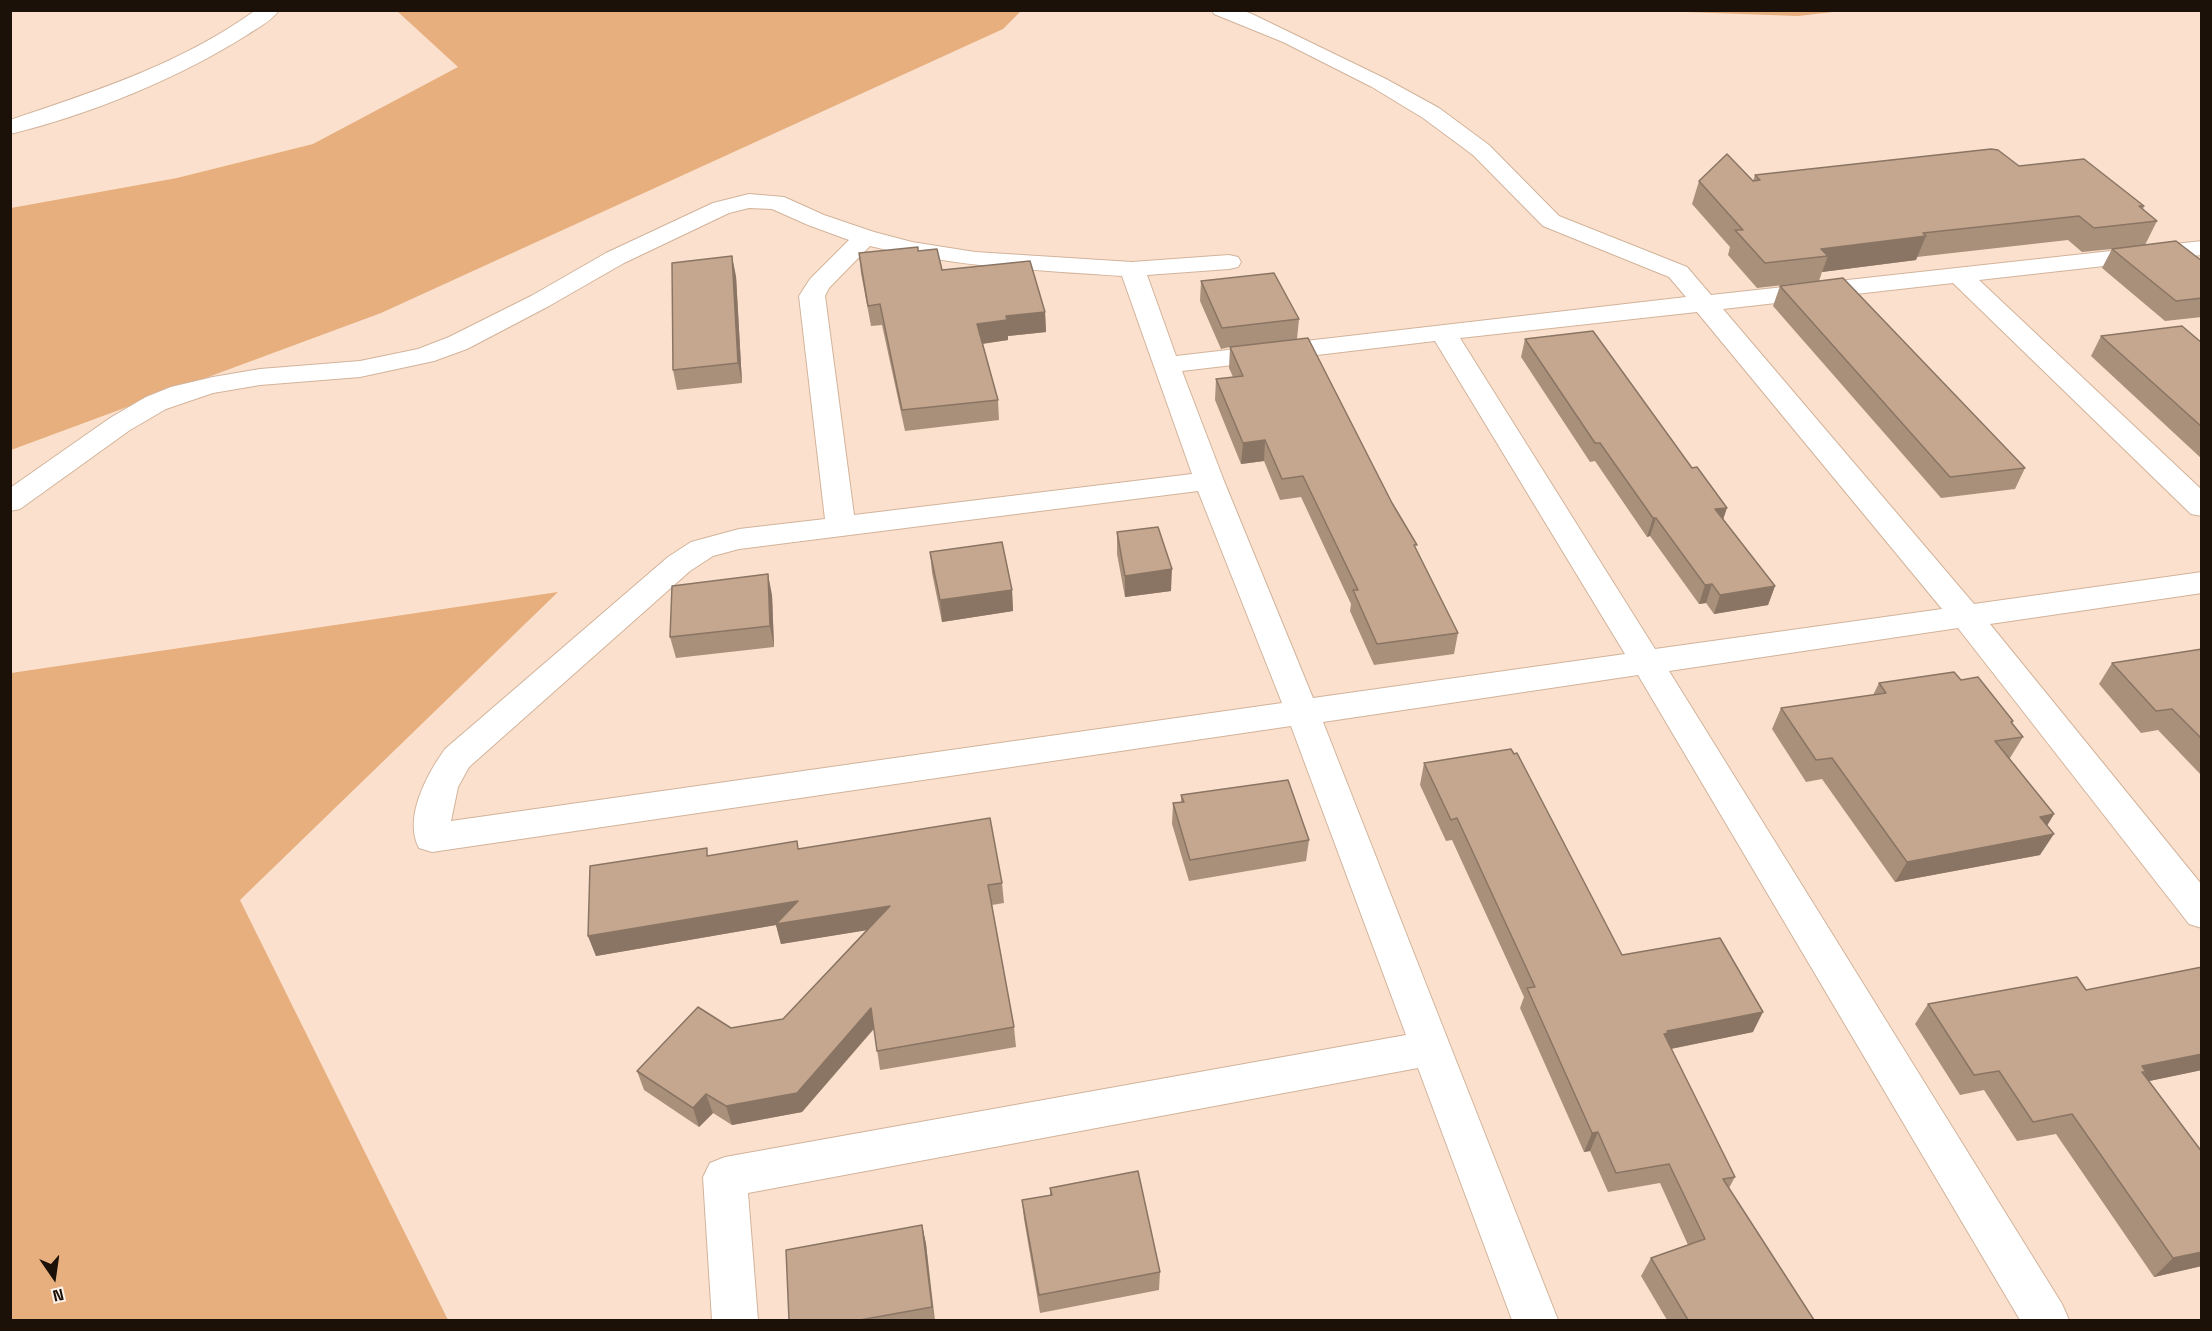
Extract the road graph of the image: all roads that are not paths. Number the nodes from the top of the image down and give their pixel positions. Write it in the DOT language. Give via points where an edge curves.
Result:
graph roads {
  1 [pos="270,10"];
  2 [pos="1221,10"];
  3 [pos="10,128"];
  4 [pos="865,237"];
  5 [pos="2202,248"];
  6 [pos="1229,262"];
  7 [pos="1132,269"];
  8 [pos="1959,275"];
  9 [pos="1703,303"];
  10 [pos="1443,332"];
  11 [pos="1166,365"];
  12 [pos="1209,481"];
  13 [pos="10,502"];
  14 [pos="2202,507"];
  15 [pos="841,526"];
  16 [pos="2202,582"];
  17 [pos="1966,616"];
  18 [pos="1646,661"];
  19 [pos="1303,714"];
  20 [pos="2202,913"];
  21 [pos="1432,1048"];
  22 [pos="735,1320"];
  23 [pos="1534,1320"];
  24 [pos="2046,1320"];
  1 -- 3 [label="street" via="218,44 113,93"];
  2 -- 9 [label="street" via="1290,38 1431,113 1481,150 1551,221 1678,272"];
  4 -- 7 [label="street" via="975,259"];
  4 -- 13 [label="street" via="776,202 749,201 721,208 615,258 458,343 425,355 360,369 213,385 156,403"];
  4 -- 15 [label="street" via="812,296"];
  5 -- 8 [label="street"];
  6 -- 7 [label="street"];
  7 -- 11 [label="street"];
  8 -- 9 [label="street"];
  8 -- 14 [label="street"];
  9 -- 10 [label="street"];
  9 -- 17 [label="street"];
  10 -- 11 [label="street"];
  10 -- 18 [label="street"];
  11 -- 12 [label="street"];
  12 -- 15 [label="street"];
  12 -- 19 [label="street"];
  15 -- 19 [label="street" via="739,538 702,549 679,564 456,758 441,780 432,838"];
  16 -- 17 [label="street"];
  17 -- 18 [label="street"];
  17 -- 20 [label="street"];
  18 -- 19 [label="street"];
  18 -- 24 [label="street"];
  19 -- 21 [label="street"];
  21 -- 22 [label="street" via="725,1177"];
  21 -- 23 [label="street"];
}
